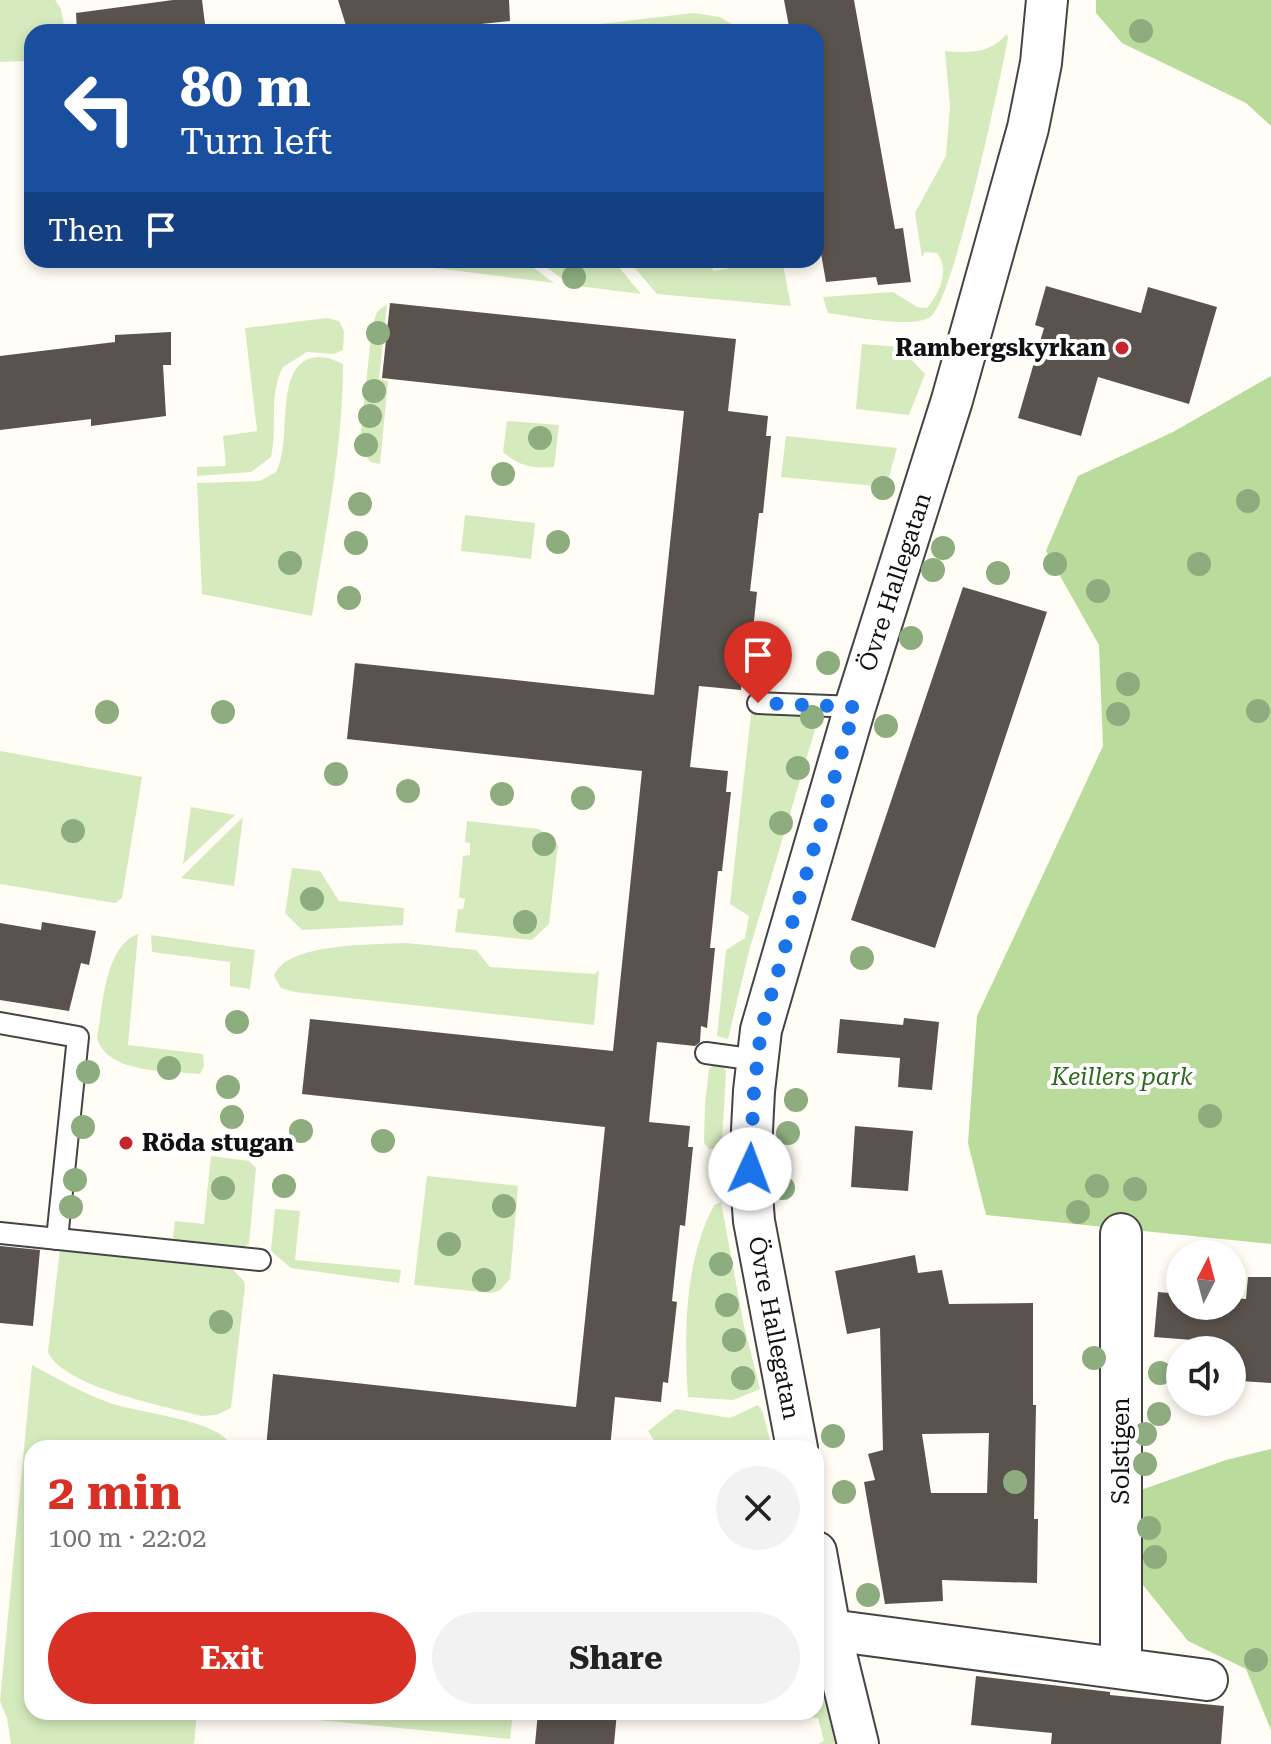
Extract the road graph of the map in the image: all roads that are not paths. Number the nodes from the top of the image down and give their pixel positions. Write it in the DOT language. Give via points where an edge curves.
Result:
graph roads {
  1 [pos="1047,0"];
  2 [pos="758,703"];
  3 [pos="855,707"];
  4 [pos="0,1023"];
  5 [pos="706,1053"];
  6 [pos="757,1060"];
  7 [pos="0,1233"];
  8 [pos="1121,1234"];
  9 [pos="57,1239"];
  10 [pos="260,1260"];
  11 [pos="795,1440"];
  12 [pos="824,1597"];
  13 [pos="830,1630"];
  14 [pos="1121,1667"];
  15 [pos="1207,1680"];
  16 [pos="858,1744"];
  1 -- 3 [label="street, Övre Hallegatan" via="1028,128 952,400"];
  2 -- 3 [label="lane"];
  3 -- 6 [label="street, Övre Hallegatan" via="798,896"];
  4 -- 9 [label="lane" via="78,1037"];
  5 -- 6 [label="lane"];
  6 -- 11 [label="street, Övre Hallegatan" via="750,1169 754,1221"];
  7 -- 9 [label="lane"];
  8 -- 14 [label="street, Solstigen"];
  9 -- 10 [label="lane"];
  12 -- 13 [label="street"];
  13 -- 14 [label="street"];
  13 -- 16 [label="street"];
  14 -- 15 [label="street"];
}
